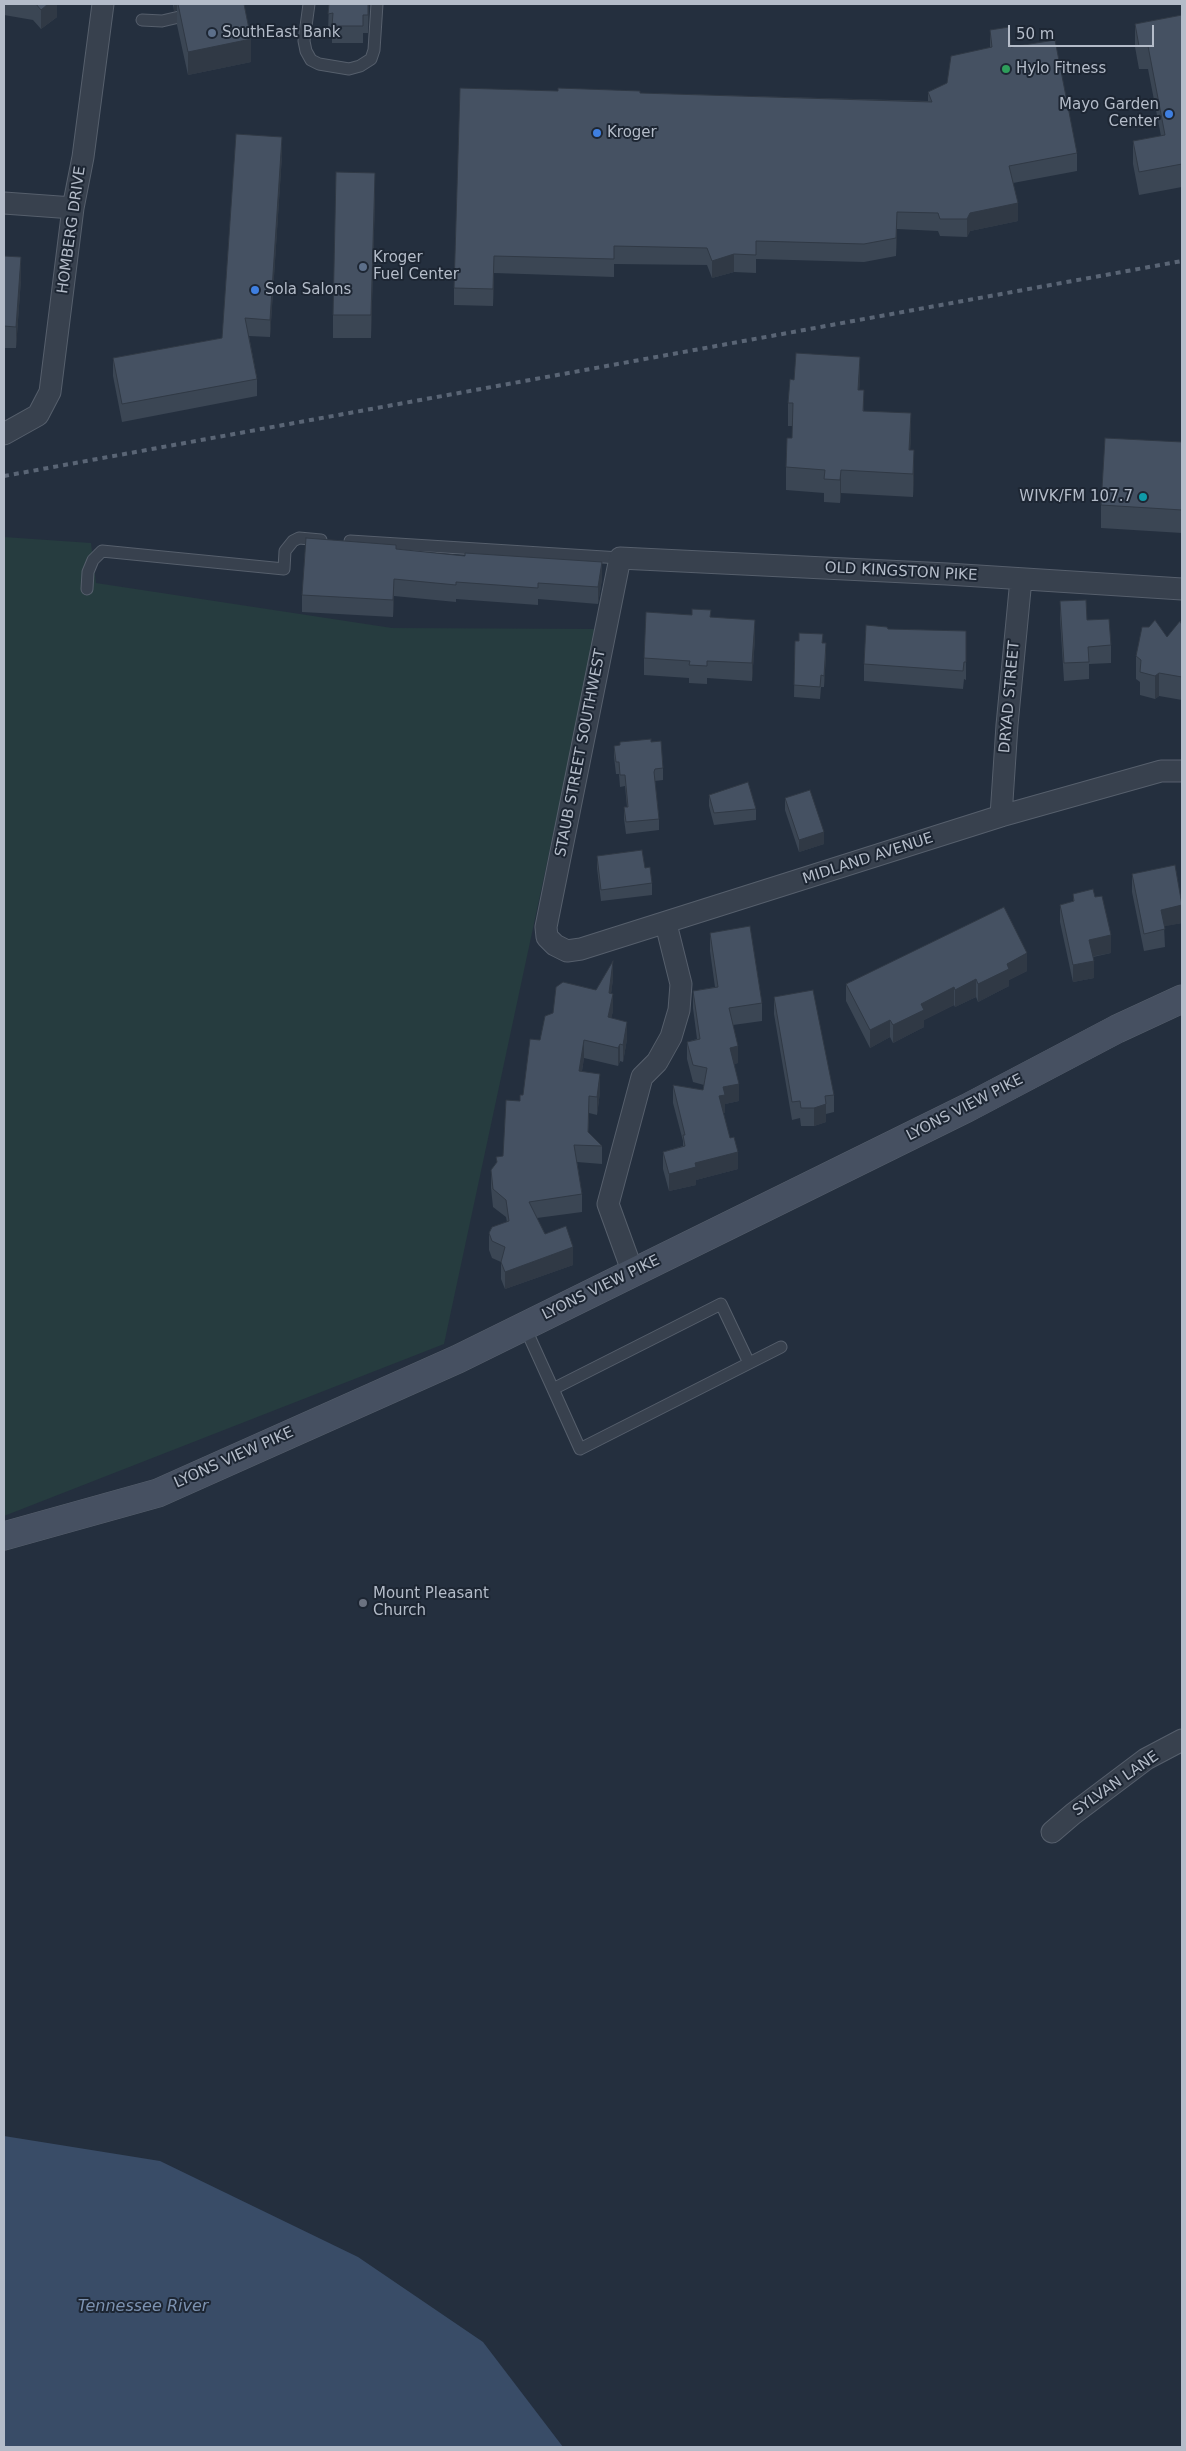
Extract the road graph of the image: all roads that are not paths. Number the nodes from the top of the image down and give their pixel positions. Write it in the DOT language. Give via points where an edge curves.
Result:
graph roads {
  1 [pos="103,4"];
  2 [pos="309,4"];
  3 [pos="377,4"];
  4 [pos="208,10"];
  5 [pos="142,20"];
  6 [pos="4,202"];
  7 [pos="73,208"];
  8 [pos="4,434"];
  9 [pos="620,558"];
  10 [pos="1021,578"];
  11 [pos="87,589"];
  12 [pos="1182,589"];
  13 [pos="1182,771"];
  14 [pos="1001,816"];
  15 [pos="666,924"];
  16 [pos="556,945"];
  17 [pos="1182,999"];
  18 [pos="633,1272"];
  19 [pos="524,1325"];
  20 [pos="781,1347"];
  21 [pos="749,1363"];
  22 [pos="553,1389"];
  23 [pos="4,1536"];
  24 [pos="1182,1740"];
  25 [pos="1052,1832"];
  1 -- 7 [label="street, HOMBERG DRIVE"];
  2 -- 3 [label="lane" via="304,41 306,51 319,64 349,69 371,59"];
  4 -- 5 [label="lane" via="162,21"];
  6 -- 7 [label="street"];
  7 -- 8 [label="street, HOMBERG DRIVE" via="50,392 38,415"];
  9 -- 10 [label="street, OLD KINGSTON PIKE"];
  9 -- 11 [label="lane" via="299,538 285,550 284,569 102,551 88,572"];
  9 -- 16 [label="street, STAUB STREET SOUTHWEST" via="546,927 547,937"];
  10 -- 12 [label="street, OLD KINGSTON PIKE"];
  10 -- 14 [label="street, DRYAD STREET"];
  13 -- 14 [label="street, MIDLAND AVENUE" via="1161,772"];
  14 -- 15 [label="street, MIDLAND AVENUE"];
  15 -- 16 [label="street, MIDLAND AVENUE" via="581,949 567,951"];
  15 -- 18 [label="street" via="682,984 679,1010 671,1037 658,1062 642,1077 608,1204"];
  17 -- 18 [label="street, LYONS VIEW PIKE"];
  18 -- 19 [label="street, LYONS VIEW PIKE"];
  19 -- 22 [label="lane"];
  19 -- 23 [label="street, LYONS VIEW PIKE" via="158,1493"];
  20 -- 21 [label="lane"];
  21 -- 22 [label="lane" via="721,1304"];
  21 -- 22 [label="lane" via="580,1449"];
  24 -- 25 [label="street, SYLVAN LANE" via="1146,1759"];
}
